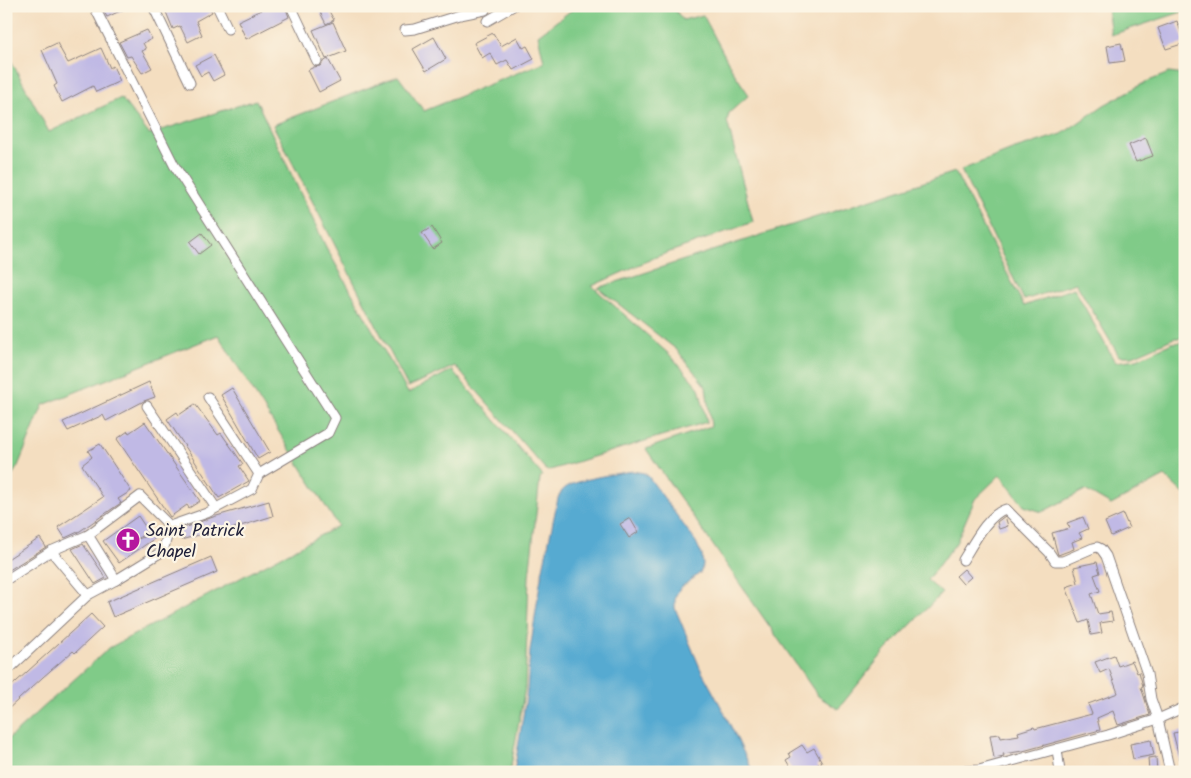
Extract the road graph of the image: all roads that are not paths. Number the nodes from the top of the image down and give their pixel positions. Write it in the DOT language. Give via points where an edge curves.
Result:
graph roads {
  1 [pos="94,6"];
  2 [pos="153,6"];
  3 [pos="217,6"];
  4 [pos="291,6"];
  5 [pos="513,6"];
  6 [pos="484,8"];
  7 [pos="228,29"];
  8 [pos="405,30"];
  9 [pos="317,60"];
  10 [pos="190,83"];
  11 [pos="208,397"];
  12 [pos="147,406"];
  13 [pos="259,474"];
  14 [pos="216,508"];
  15 [pos="170,526"];
  16 [pos="88,535"];
  17 [pos="51,551"];
  18 [pos="963,560"];
  19 [pos="6,580"];
  20 [pos="116,580"];
  21 [pos="88,595"];
  22 [pos="6,672"];
  23 [pos="1185,707"];
  24 [pos="1158,719"];
  25 [pos="1056,750"];
  26 [pos="951,772"];
  27 [pos="1060,772"];
  28 [pos="1170,772"];
  1 -- 13 [label="street" via="174,165 335,418 328,433"];
  2 -- 10 [label="street"];
  3 -- 7 [label="street"];
  4 -- 9 [label="street"];
  5 -- 6 [label="street" via="489,25"];
  6 -- 8 [label="street"];
  11 -- 13 [label="street"];
  12 -- 14 [label="street"];
  13 -- 14 [label="street" via="252,489"];
  14 -- 15 [label="street"];
  15 -- 16 [label="street" via="140,496"];
  15 -- 20 [label="street" via="163,551"];
  16 -- 17 [label="street"];
  16 -- 20 [label="street"];
  17 -- 19 [label="street"];
  17 -- 21 [label="street"];
  18 -- 24 [label="street" via="985,525 999,510 1006,509 1055,561 1063,561 1097,547 1101,549 1147,674"];
  20 -- 21 [label="street"];
  21 -- 22 [label="street"];
  23 -- 24 [label="street"];
  24 -- 25 [label="street"];
  24 -- 28 [label="street"];
  25 -- 26 [label="street" via="978,770"];
  25 -- 27 [label="street"];
}
